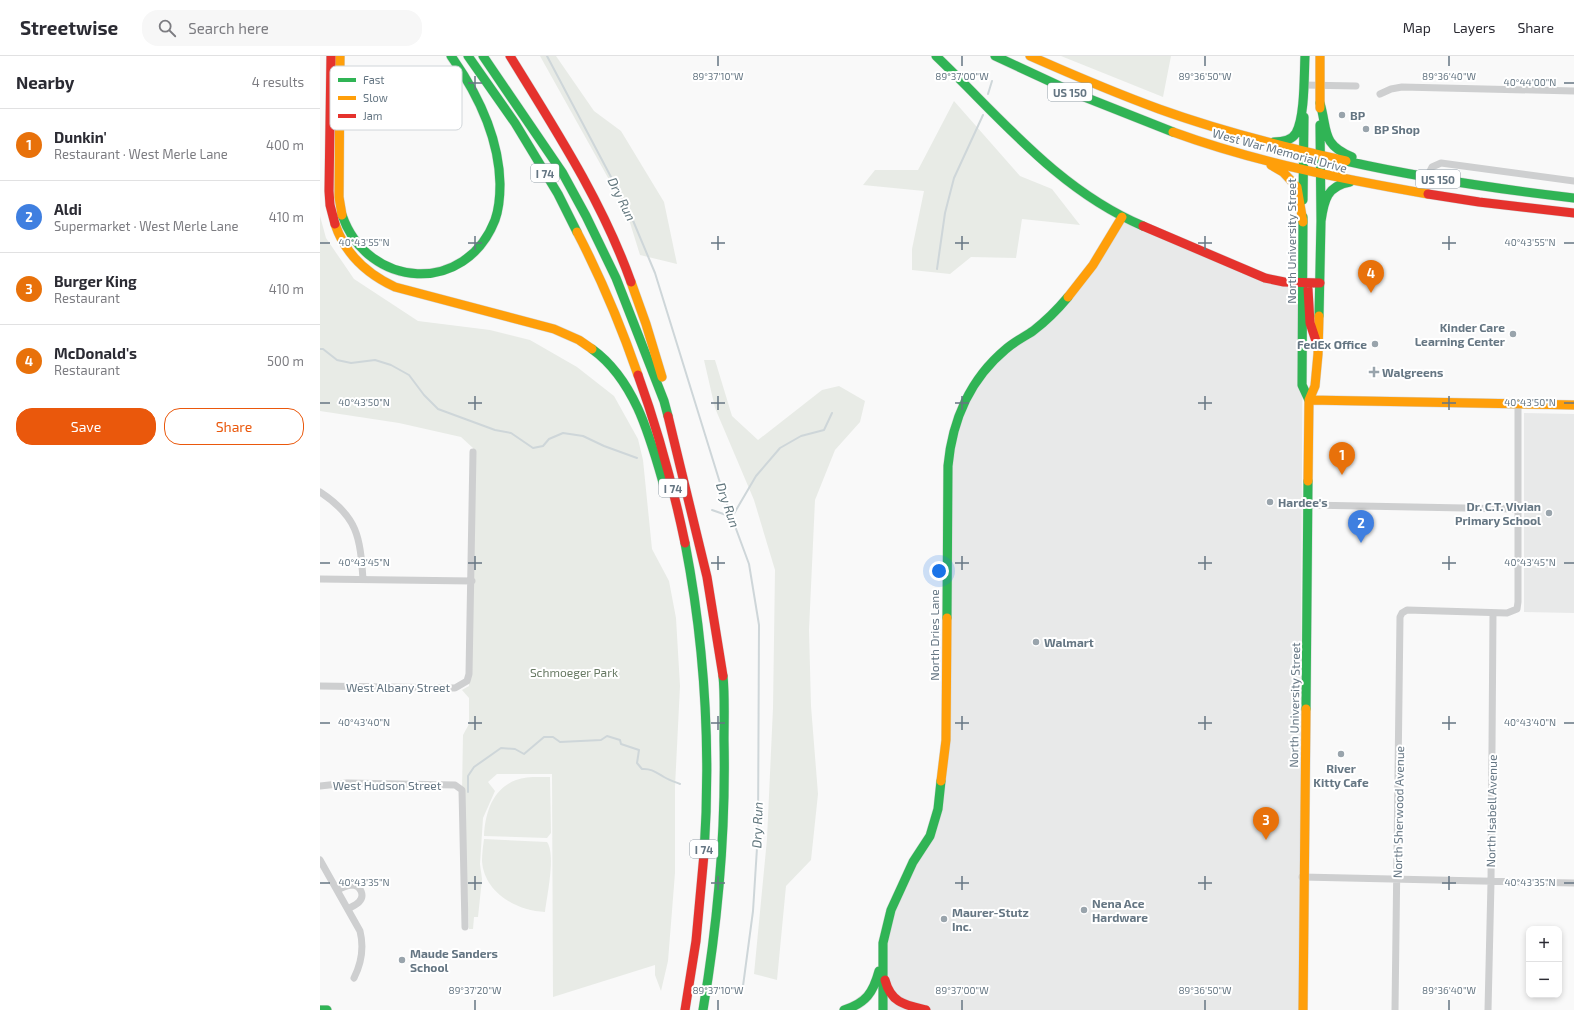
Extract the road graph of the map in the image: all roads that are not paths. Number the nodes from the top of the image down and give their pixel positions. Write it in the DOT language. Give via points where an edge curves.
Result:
graph roads {
  1 [pos="331,56"];
  2 [pos="340,56"];
  3 [pos="451,56"];
  4 [pos="468,56"];
  5 [pos="483,56"];
  6 [pos="505,56"];
  7 [pos="510,56"];
  8 [pos="936,56"];
  9 [pos="995,56"];
  10 [pos="1030,56"];
  11 [pos="1305,56"];
  12 [pos="1320,56"];
  13 [pos="331,66"];
  14 [pos="340,66"];
  15 [pos="457,66"];
  16 [pos="462,74"];
  17 [pos="1304,85"];
  18 [pos="1320,86"];
  19 [pos="1356,86"];
  20 [pos="1574,91"];
  21 [pos="1380,94"];
  22 [pos="1320,103"];
  23 [pos="330,130"];
  24 [pos="339,130"];
  25 [pos="561,138"];
  26 [pos="1200,142"];
  27 [pos="1262,142"];
  28 [pos="1304,152"];
  29 [pos="1321,156"];
  30 [pos="1303,170"];
  31 [pos="1321,174"];
  32 [pos="1427,176"];
  33 [pos="1574,181"];
  34 [pos="1367,184"];
  35 [pos="1574,198"];
  36 [pos="1574,213"];
  37 [pos="1122,217"];
  38 [pos="1321,221"];
  39 [pos="1303,222"];
  40 [pos="1303,283"];
  41 [pos="1320,283"];
  42 [pos="1318,348"];
  43 [pos="664,400"];
  44 [pos="1309,400"];
  45 [pos="1518,404"];
  46 [pos="1574,405"];
  47 [pos="473,452"];
  48 [pos="320,492"];
  49 [pos="1308,505"];
  50 [pos="1517,509"];
  51 [pos="320,579"];
  52 [pos="363,579"];
  53 [pos="472,581"];
  54 [pos="1493,613"];
  55 [pos="320,686"];
  56 [pos="705,687"];
  57 [pos="320,786"];
  58 [pos="320,860"];
  59 [pos="1302,877"];
  60 [pos="1398,880"];
  61 [pos="1491,882"];
  62 [pos="1574,883"];
  63 [pos="337,890"];
  64 [pos="348,909"];
  65 [pos="465,927"];
  66 [pos="882,958"];
  67 [pos="882,968"];
  68 [pos="354,978"];
  69 [pos="320,1010"];
  70 [pos="327,1010"];
  71 [pos="685,1010"];
  72 [pos="703,1010"];
  73 [pos="844,1010"];
  74 [pos="883,1010"];
  75 [pos="926,1010"];
  76 [pos="1303,1010"];
  77 [pos="1395,1010"];
  78 [pos="1488,1010"];
  1 -- 13 [label="main road"];
  2 -- 14 [label="main road"];
  3 -- 15 [label="main road"];
  4 -- 56 [label="main road, I 74" via="514,120 563,204 596,269 627,343 661,442 679,514 695,594"];
  5 -- 43 [label="main road, I 74" via="562,172 586,216 616,278"];
  6 -- 25 [label="main road"];
  7 -- 25 [label="main road"];
  8 -- 37 [label="main road" via="1065,180 1088,198"];
  9 -- 26 [label="main road, West War Memorial Drive / US 150" via="1096,102"];
  10 -- 27 [label="main road, West War Memorial Drive / US 150" via="1155,108"];
  11 -- 17 [label="main road"];
  12 -- 18 [label="main road, North University Street"];
  16 -- 24 [label="main road" via="478,99 492,133 499,167 499,203 496,219 488,236 472,255 456,265 442,271 419,274 402,272 378,263 357,245 345,226 340,209"];
  17 -- 18 [label="street"];
  17 -- 27 [label="main road" via="1299,124 1295,134 1284,141"];
  17 -- 28 [label="main road, North University Street"];
  18 -- 19 [label="street"];
  18 -- 22 [label="main road, North University Street"];
  20 -- 21 [label="street" via="1402,87"];
  22 -- 29 [label="main road, North University Street"];
  22 -- 32 [label="main road" via="1325,134 1336,150 1350,157"];
  23 -- 56 [label="main road" via="330,203 336,230 345,247 362,267 395,287 569,334 597,352 624,383 646,428 668,501"];
  25 -- 43 [label="main road" via="621,254 662,374"];
  26 -- 30 [label="main road, West War Memorial Drive / US 150"];
  26 -- 39 [label="main road" via="1271,165 1283,172 1298,189"];
  27 -- 28 [label="main road, West War Memorial Drive / US 150"];
  28 -- 29 [label="main road, West War Memorial Drive / US 150"];
  28 -- 30 [label="main road, North University Street"];
  29 -- 31 [label="main road, North University Street"];
  29 -- 32 [label="main road, West War Memorial Drive / US 150"];
  30 -- 31 [label="main road, West War Memorial Drive / US 150"];
  30 -- 39 [label="main road, North University Street"];
  31 -- 34 [label="main road, West War Memorial Drive / US 150"];
  31 -- 38 [label="main road, North University Street"];
  32 -- 33 [label="street" via="1432,167 1441,163"];
  32 -- 35 [label="main road, West War Memorial Drive / US 150"];
  34 -- 36 [label="main road, West War Memorial Drive / US 150" via="1464,200"];
  34 -- 38 [label="main road" via="1346,182 1334,187 1325,199"];
  37 -- 40 [label="main road" via="1265,278"];
  37 -- 66 [label="main road, North Dries Lane" via="1094,266 1070,295 1040,326 1006,349 983,372 965,400 954,426 948,470 946,740 938,809 930,836 913,862 891,910"];
  38 -- 41 [label="main road, North University Street"];
  39 -- 40 [label="main road, North University Street"];
  40 -- 41 [label="main road"];
  40 -- 42 [label="main road" via="1309,294 1310,323"];
  40 -- 44 [label="main road, North University Street" via="1302,385"];
  41 -- 42 [label="main road, North University Street"];
  42 -- 44 [label="main road, North University Street" via="1315,386"];
  43 -- 72 [label="main road, I 74" via="707,577 723,687 723,836 717,918"];
  44 -- 45 [label="main road"];
  44 -- 49 [label="main road, North University Street"];
  45 -- 46 [label="main road"];
  45 -- 50 [label="street"];
  47 -- 53 [label="street"];
  48 -- 52 [label="street" via="347,515 356,531 361,547"];
  49 -- 50 [label="street"];
  49 -- 59 [label="main road, North University Street"];
  50 -- 54 [label="street" via="1517,609 1507,613"];
  51 -- 52 [label="street"];
  52 -- 53 [label="street"];
  53 -- 55 [label="street, West Albany Street" via="470,674 467,681 455,688"];
  54 -- 60 [label="street, North Sherwood Avenue" via="1407,610 1401,614"];
  54 -- 61 [label="street, North Isabell Avenue"];
  56 -- 71 [label="main road, I 74" via="706,829 699,916"];
  57 -- 65 [label="street, West Hudson Street" via="347,783 455,785 462,790"];
  58 -- 63 [label="street"];
  59 -- 60 [label="street"];
  59 -- 76 [label="main road, North University Street"];
  60 -- 61 [label="street"];
  60 -- 77 [label="street, North Sherwood Avenue"];
  61 -- 62 [label="street"];
  61 -- 78 [label="street, North Isabell Avenue"];
  63 -- 64 [label="street"];
  63 -- 64 [label="street" via="354,885 362,891 360,902"];
  64 -- 68 [label="street" via="359,928 361,938 360,963"];
  66 -- 67 [label="main road, North Dries Lane"];
  66 -- 73 [label="main road" via="870,995 857,1006"];
  67 -- 74 [label="main road, North Dries Lane"];
  67 -- 75 [label="main road" via="892,996"];
  69 -- 70 [label="main road"];
}
